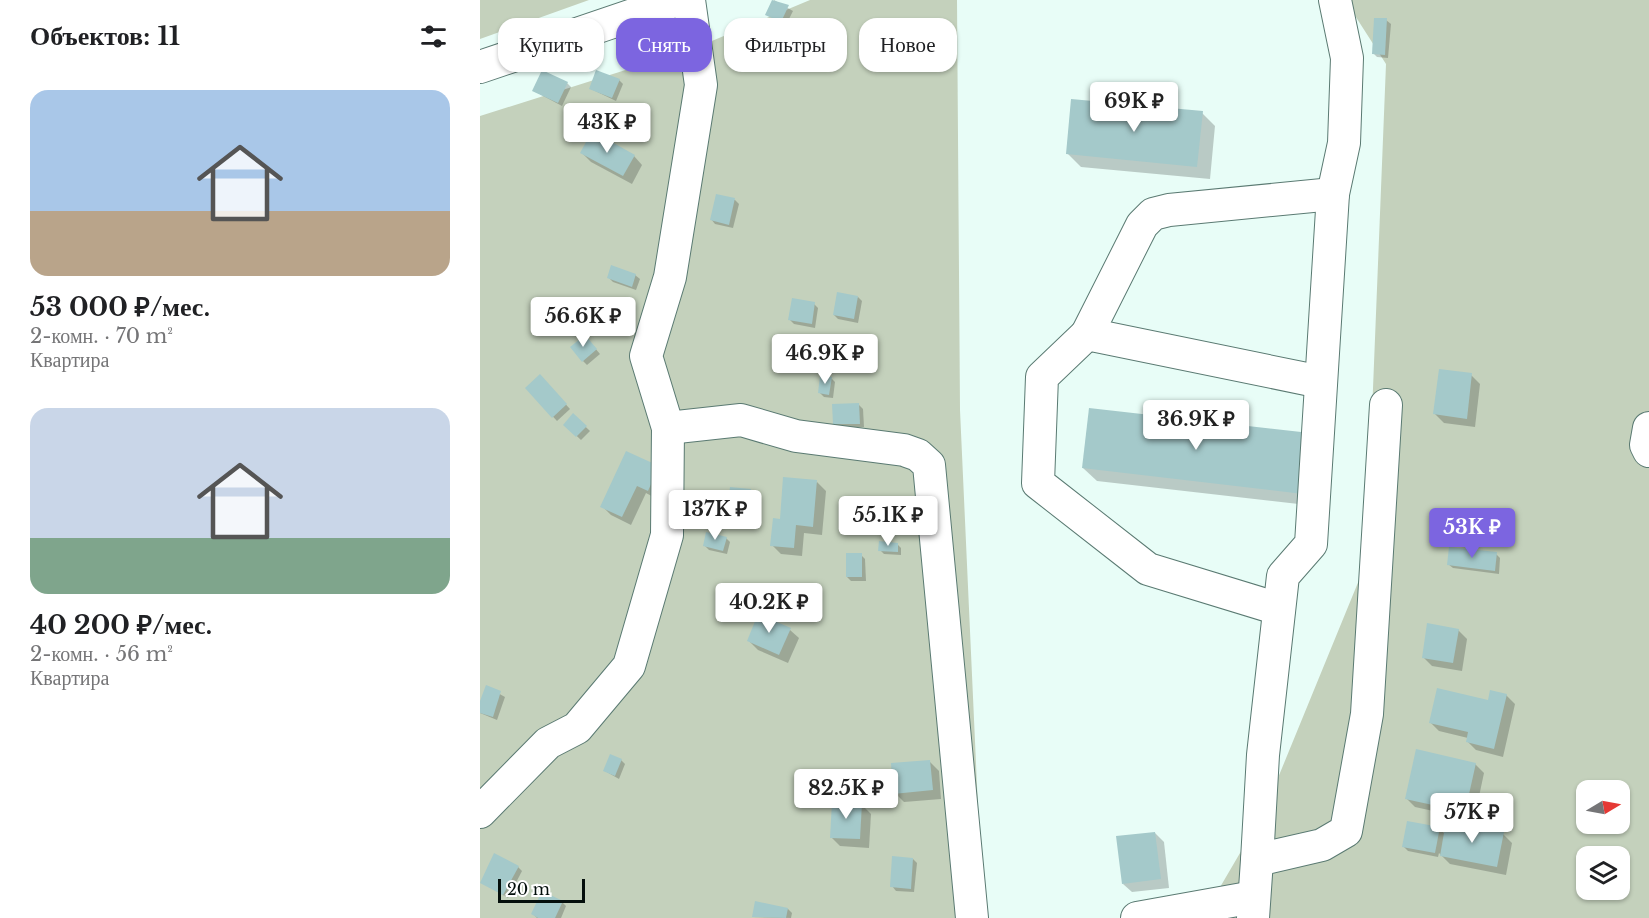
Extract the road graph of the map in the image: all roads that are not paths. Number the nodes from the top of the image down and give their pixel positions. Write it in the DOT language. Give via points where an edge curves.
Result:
graph roads {
  1 [pos="677,0"];
  2 [pos="689,0"];
  3 [pos="1335,0"];
  4 [pos="638,6"];
  5 [pos="480,67"];
  6 [pos="1333,194"];
  7 [pos="1087,334"];
  8 [pos="1321,382"];
  9 [pos="1386,405"];
  10 [pos="668,428"];
  11 [pos="1649,428"];
  12 [pos="1649,451"];
  13 [pos="1279,609"];
  14 [pos="480,812"];
  15 [pos="1257,860"];
  16 [pos="1253,907"];
  17 [pos="972,918"];
  18 [pos="1137,918"];
  1 -- 4 [label="street"];
  2 -- 10 [label="street" via="701,85 670,277 646,356"];
  3 -- 6 [label="street" via="1347,58 1344,143"];
  4 -- 5 [label="street"];
  6 -- 7 [label="street" via="1153,214 1142,225"];
  6 -- 8 [label="street"];
  7 -- 8 [label="street"];
  7 -- 13 [label="street" via="1042,377 1038,483 1148,569"];
  8 -- 13 [label="street" via="1311,544 1283,576"];
  9 -- 15 [label="street" via="1367,714 1346,831 1322,845"];
  10 -- 14 [label="street" via="667,535 629,666 577,728 548,743"];
  10 -- 17 [label="street" via="741,420 796,436 904,450 929,465"];
  11 -- 12 [label="street"];
  13 -- 15 [label="street" via="1263,755"];
  15 -- 16 [label="street"];
  16 -- 18 [label="street"];
}
